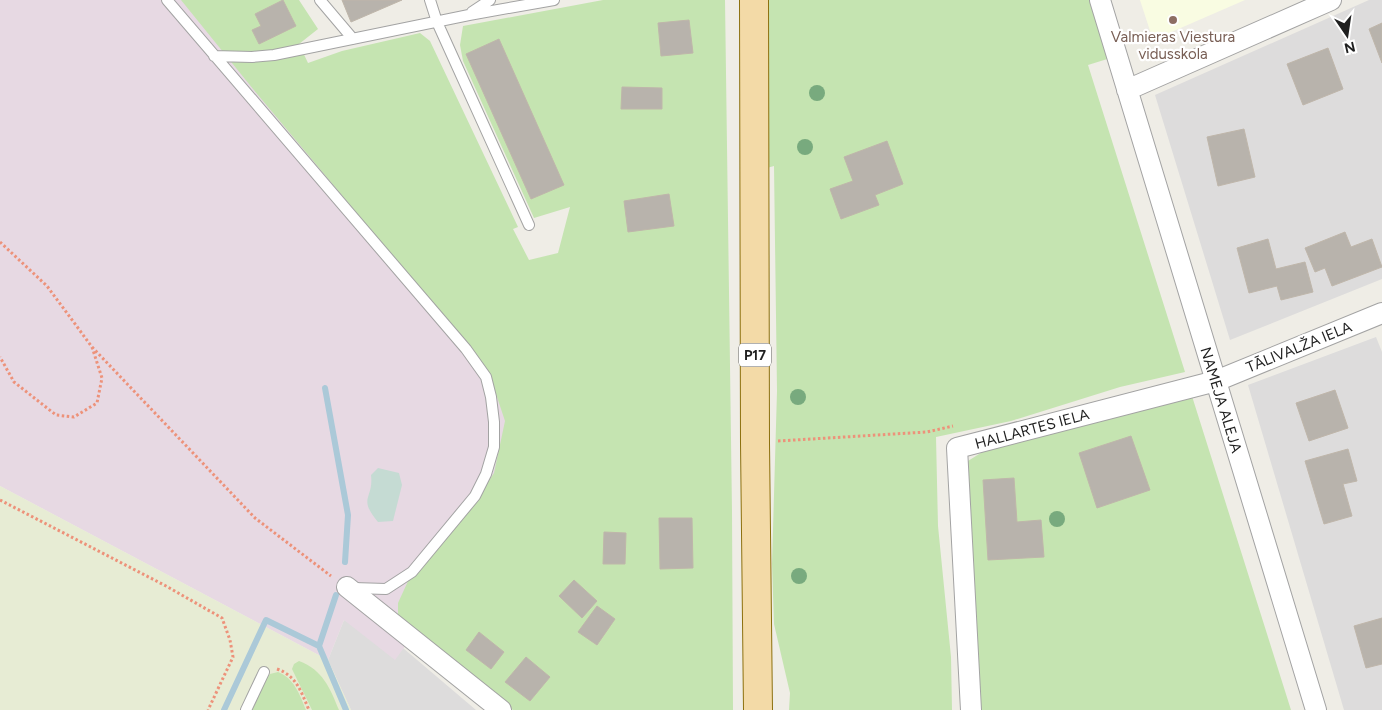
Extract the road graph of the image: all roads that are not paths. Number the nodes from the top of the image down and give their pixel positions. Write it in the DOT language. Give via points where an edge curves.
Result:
graph roads {
  1 [pos="168,0"];
  2 [pos="320,0"];
  3 [pos="430,0"];
  4 [pos="490,0"];
  5 [pos="554,0"];
  6 [pos="754,0"];
  7 [pos="1100,0"];
  8 [pos="1331,0"];
  9 [pos="468,15"];
  10 [pos="437,22"];
  11 [pos="353,39"];
  12 [pos="214,56"];
  13 [pos="1127,90"];
  14 [pos="529,225"];
  15 [pos="1382,313"];
  16 [pos="1216,381"];
  17 [pos="347,587"];
  18 [pos="264,672"];
  19 [pos="246,710"];
  20 [pos="501,710"];
  21 [pos="758,710"];
  22 [pos="971,710"];
  23 [pos="1316,710"];
  1 -- 12 [label="lane"];
  2 -- 11 [label="lane"];
  3 -- 10 [label="lane"];
  4 -- 9 [label="lane"];
  5 -- 9 [label="lane"];
  6 -- 21 [label="main road, P17"];
  7 -- 13 [label="street, NAMEJA ALEJA"];
  8 -- 13 [label="street"];
  9 -- 10 [label="lane"];
  10 -- 11 [label="lane"];
  10 -- 14 [label="lane"];
  11 -- 12 [label="lane" via="274,55"];
  12 -- 17 [label="lane" via="466,349 486,377 494,422 494,447 475,496 412,572 386,589"];
  13 -- 16 [label="street, NAMEJA ALEJA"];
  15 -- 16 [label="street, TĀLIVALŽA IELA"];
  16 -- 22 [label="street, HALLARTES IELA" via="957,448"];
  16 -- 23 [label="street, NAMEJA ALEJA"];
  17 -- 20 [label="street"];
  18 -- 19 [label="lane"];
}
